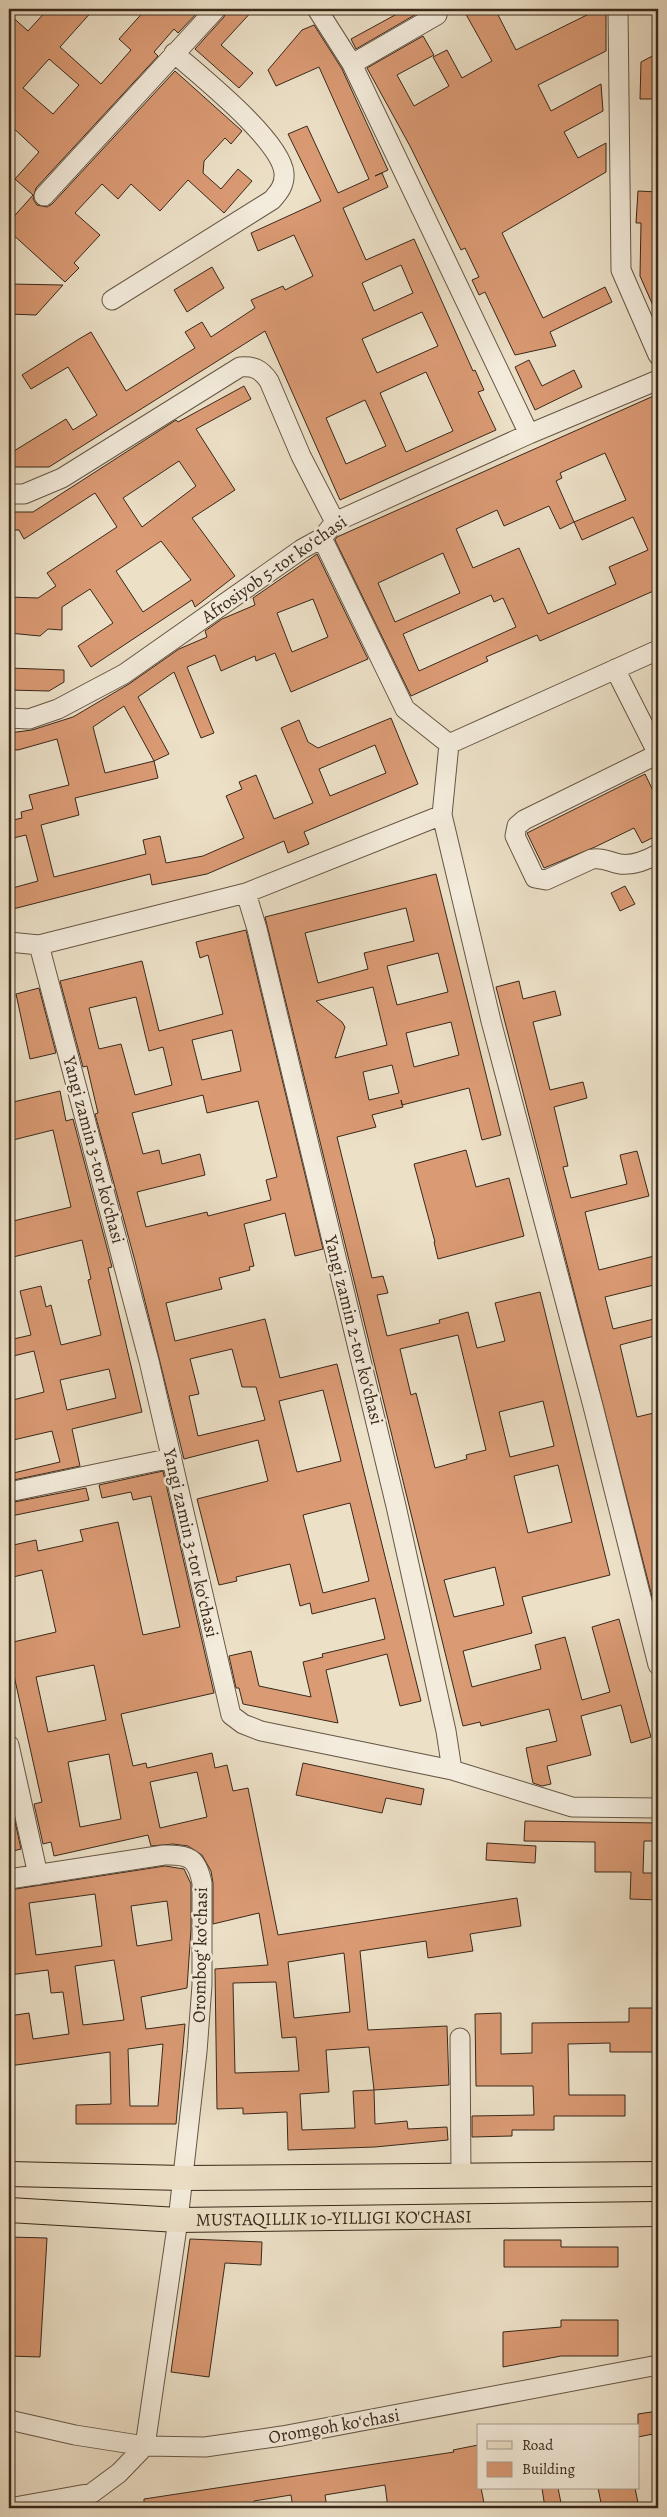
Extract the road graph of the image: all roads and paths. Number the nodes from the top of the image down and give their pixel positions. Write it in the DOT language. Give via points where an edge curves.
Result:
graph roads {
  1 [pos="216,9"];
  2 [pos="317,9"];
  3 [pos="618,9"];
  4 [pos="437,16"];
  5 [pos="174,53"];
  6 [pos="352,64"];
  7 [pos="44,196"];
  8 [pos="112,300"];
  9 [pos="658,355"];
  10 [pos="658,380"];
  11 [pos="529,434"];
  12 [pos="9,494"];
  13 [pos="335,522"];
  14 [pos="322,538"];
  15 [pos="658,650"];
  16 [pos="615,669"];
  17 [pos="9,718"];
  18 [pos="449,744"];
  19 [pos="658,754"];
  20 [pos="442,815"];
  21 [pos="658,854"];
  22 [pos="246,893"];
  23 [pos="9,942"];
  24 [pos="39,945"];
  25 [pos="172,1458"];
  26 [pos="9,1492"];
  27 [pos="654,1630"];
  28 [pos="658,1665"];
  29 [pos="9,1745"];
  30 [pos="452,1770"];
  31 [pos="658,1808"];
  32 [pos="38,1875"];
  33 [pos="9,1879"];
  34 [pos="460,2038"];
  35 [pos="9,2174"];
  36 [pos="658,2174"];
  37 [pos="461,2175"];
  38 [pos="183,2178"];
  39 [pos="9,2210"];
  40 [pos="658,2214"];
  41 [pos="178,2220"];
  42 [pos="658,2365"];
  43 [pos="9,2420"];
  44 [pos="144,2446"];
  45 [pos="9,2508"];
  1 -- 5 [label="street"];
  2 -- 6 [label="street"];
  3 -- 9 [label="street" via="621,270"];
  4 -- 6 [label="street"];
  5 -- 7 [label="street"];
  5 -- 8 [label="street" via="261,133 278,158 284,171 284,181 272,200"];
  6 -- 11 [label="street"];
  10 -- 11 [label="street, Afrosiyob 5-tor koʻchasi"];
  11 -- 13 [label="street, Afrosiyob 5-tor koʻchasi"];
  12 -- 13 [label="street" via="24,494 62,478 240,367 251,366 263,372 269,381 301,456"];
  13 -- 14 [label="street, Afrosiyob 5-tor koʻchasi"];
  14 -- 17 [label="street, Afrosiyob 5-tor koʻchasi" via="124,674 58,709 29,719"];
  14 -- 18 [label="street" via="405,709"];
  15 -- 16 [label="street"];
  16 -- 18 [label="street"];
  16 -- 19 [label="street"];
  18 -- 20 [label="street"];
  19 -- 21 [label="street" via="524,820 515,836 535,878 540,880 592,859 627,864"];
  20 -- 22 [label="street"];
  20 -- 27 [label="street" via="491,1020"];
  22 -- 24 [label="street"];
  22 -- 30 [label="street, Yangi zamin 2-tor koʻchasi" via="396,1506"];
  23 -- 24 [label="street"];
  24 -- 25 [label="street, Yangi zamin 3-tor koʻchasi"];
  25 -- 26 [label="street"];
  25 -- 30 [label="street, Yangi zamin 3-tor koʻchasi" via="231,1715 261,1731"];
  27 -- 28 [label="street"];
  29 -- 32 [label="street"];
  30 -- 31 [label="street, Yangi zamin 3-tor koʻchasi" via="572,1807"];
  32 -- 33 [label="street, Orombogʻ koʻchasi"];
  32 -- 38 [label="street, Orombogʻ koʻchasi" via="182,1854 199,1869 202,1884 202,1985"];
  34 -- 37 [label="street"];
  35 -- 38 [label="main road"];
  36 -- 37 [label="main road"];
  37 -- 38 [label="main road"];
  38 -- 41 [label="street, Orombogʻ koʻchasi"];
  39 -- 41 [label="main road, MUSTAQILLIK 10-YILLIGI KO'CHASI"];
  40 -- 41 [label="main road, MUSTAQILLIK 10-YILLIGI KO'CHASI"];
  41 -- 44 [label="street, Orombogʻ koʻchasi"];
  42 -- 44 [label="street, Oromgoh koʻchasi" via="282,2436 205,2447"];
  43 -- 44 [label="street, Oromgoh koʻchasi"];
  44 -- 45 [label="street" via="119,2473 92,2493"];
}
